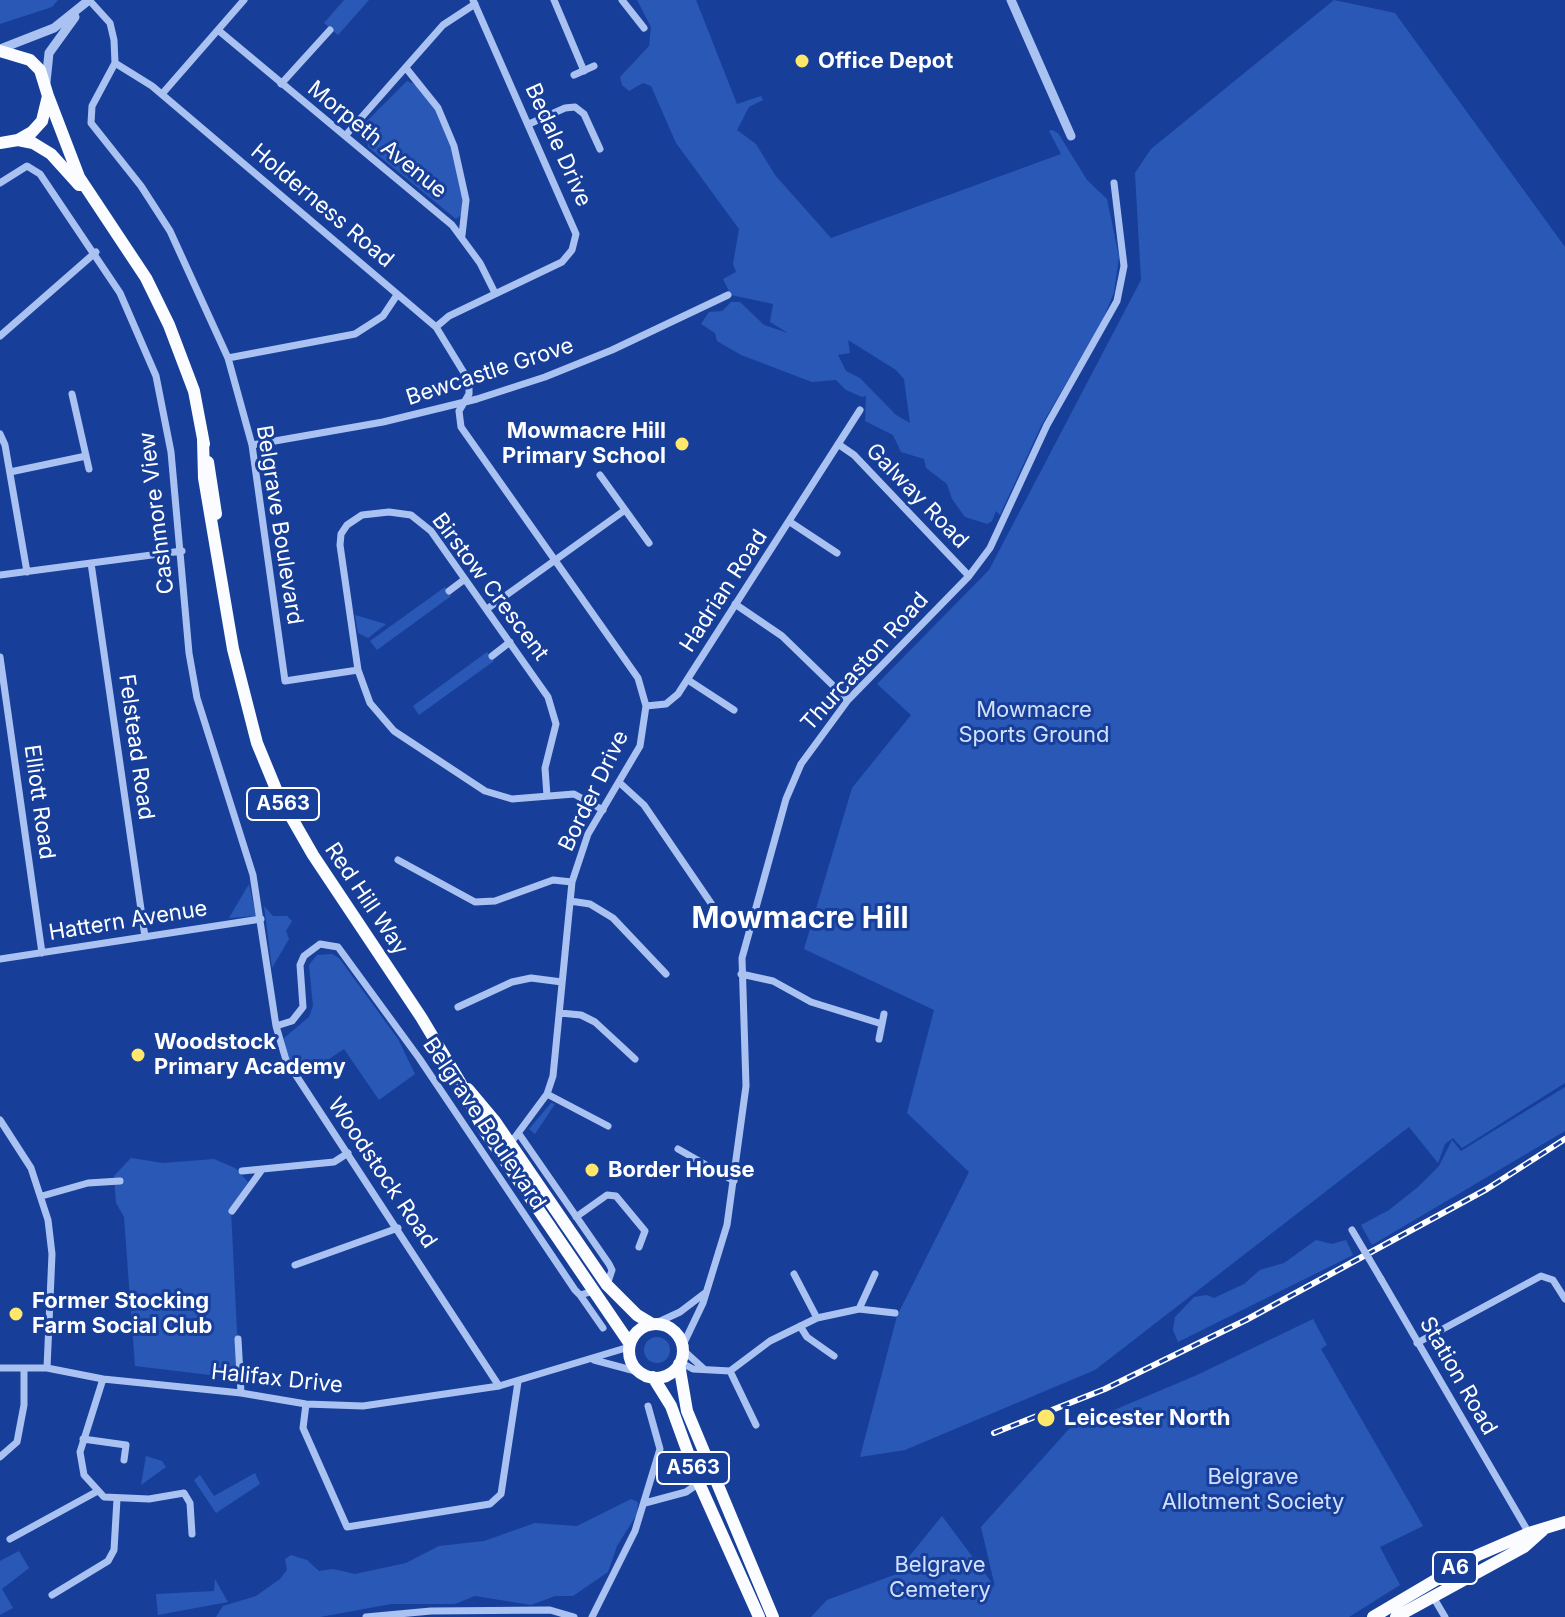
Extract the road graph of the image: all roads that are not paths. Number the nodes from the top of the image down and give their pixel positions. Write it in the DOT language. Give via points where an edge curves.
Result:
graph roads {
  1 [pos="89,0"];
  2 [pos="244,0"];
  3 [pos="554,0"];
  4 [pos="622,0"];
  5 [pos="1011,0"];
  6 [pos="474,2"];
  7 [pos="79,11"];
  8 [pos="644,28"];
  9 [pos="218,30"];
  10 [pos="330,30"];
  11 [pos="0,50"];
  12 [pos="115,63"];
  13 [pos="594,66"];
  14 [pos="406,68"];
  15 [pos="584,71"];
  16 [pos="574,75"];
  17 [pos="281,84"];
  18 [pos="47,89"];
  19 [pos="162,94"];
  20 [pos="529,124"];
  21 [pos="345,136"];
  22 [pos="1071,136"];
  23 [pos="18,140"];
  24 [pos="0,143"];
  25 [pos="600,149"];
  26 [pos="0,183"];
  27 [pos="1114,183"];
  28 [pos="90,196"];
  29 [pos="462,235"];
  30 [pos="96,252"];
  31 [pos="495,293"];
  32 [pos="397,295"];
  33 [pos="728,295"];
  34 [pos="436,327"];
  35 [pos="0,336"];
  36 [pos="228,358"];
  37 [pos="72,394"];
  38 [pos="464,402"];
  39 [pos="860,410"];
  40 [pos="0,434"];
  41 [pos="838,444"];
  42 [pos="252,445"];
  43 [pos="86,456"];
  44 [pos="89,469"];
  45 [pos="10,472"];
  46 [pos="600,475"];
  47 [pos="625,510"];
  48 [pos="790,522"];
  49 [pos="649,543"];
  50 [pos="182,551"];
  51 [pos="837,553"];
  52 [pos="556,560"];
  53 [pos="91,563"];
  54 [pos="27,572"];
  55 [pos="0,575"];
  56 [pos="969,576"];
  57 [pos="465,579"];
  58 [pos="449,591"];
  59 [pos="735,604"];
  60 [pos="487,609"];
  61 [pos="510,642"];
  62 [pos="492,656"];
  63 [pos="0,657"];
  64 [pos="358,670"];
  65 [pos="688,680"];
  66 [pos="848,700"];
  67 [pos="646,706"];
  68 [pos="734,710"];
  69 [pos="621,784"];
  70 [pos="547,796"];
  71 [pos="603,810"];
  72 [pos="398,860"];
  73 [pos="572,882"];
  74 [pos="570,901"];
  75 [pos="717,912"];
  76 [pos="261,919"];
  77 [pos="145,937"];
  78 [pos="42,953"];
  79 [pos="0,959"];
  80 [pos="668,961"];
  81 [pos="741,974"];
  82 [pos="562,982"];
  83 [pos="458,1007"];
  84 [pos="560,1013"];
  85 [pos="884,1014"];
  86 [pos="882,1024"];
  87 [pos="276,1026"];
  88 [pos="879,1039"];
  89 [pos="635,1059"];
  90 [pos="460,1082"];
  91 [pos="547,1094"];
  92 [pos="0,1120"];
  93 [pos="608,1126"];
  94 [pos="519,1134"];
  95 [pos="510,1146"];
  96 [pos="678,1149"];
  97 [pos="348,1153"];
  98 [pos="501,1156"];
  99 [pos="242,1171"];
  100 [pos="261,1171"];
  101 [pos="120,1181"];
  102 [pos="734,1181"];
  103 [pos="42,1196"];
  104 [pos="232,1211"];
  105 [pos="576,1217"];
  106 [pos="398,1228"];
  107 [pos="1352,1230"];
  108 [pos="639,1247"];
  109 [pos="295,1265"];
  110 [pos="794,1274"];
  111 [pos="875,1274"];
  112 [pos="607,1285"];
  113 [pos="594,1291"];
  114 [pos="705,1293"];
  115 [pos="580,1295"];
  116 [pos="1565,1299"];
  117 [pos="859,1309"];
  118 [pos="895,1313"];
  119 [pos="817,1318"];
  120 [pos="653,1324"];
  121 [pos="800,1326"];
  122 [pos="603,1328"];
  123 [pos="238,1339"];
  124 [pos="1417,1343"];
  125 [pos="629,1346"];
  126 [pos="681,1355"];
  127 [pos="834,1356"];
  128 [pos="594,1360"];
  129 [pos="0,1368"];
  130 [pos="24,1368"];
  131 [pos="47,1368"];
  132 [pos="706,1370"];
  133 [pos="730,1371"];
  134 [pos="639,1372"];
  135 [pos="653,1377"];
  136 [pos="103,1379"];
  137 [pos="518,1382"];
  138 [pos="499,1386"];
  139 [pos="241,1393"];
  140 [pos="306,1404"];
  141 [pos="648,1406"];
  142 [pos="756,1425"];
  143 [pos="83,1439"];
  144 [pos="0,1457"];
  145 [pos="124,1460"];
  146 [pos="699,1483"];
  147 [pos="96,1492"];
  148 [pos="117,1499"];
  149 [pos="645,1503"];
  150 [pos="1565,1522"];
  151 [pos="192,1534"];
  152 [pos="1535,1534"];
  153 [pos="10,1539"];
  154 [pos="1429,1590"];
  155 [pos="52,1595"];
  156 [pos="463,1614"];
  157 [pos="366,1617"];
  158 [pos="574,1617"];
  159 [pos="592,1617"];
  160 [pos="759,1617"];
  161 [pos="773,1617"];
  162 [pos="1373,1617"];
  163 [pos="1396,1617"];
  164 [pos="1445,1617"];
  1 -- 7 [label="street"];
  1 -- 12 [label="street" via="114,32"];
  2 -- 9 [label="street"];
  3 -- 15 [label="street"];
  4 -- 8 [label="street"];
  5 -- 22 [label="street"];
  6 -- 14 [label="street" via="443,25"];
  6 -- 20 [label="street, Bedale Drive"];
  7 -- 11 [label="street" via="43,34"];
  7 -- 18 [label="street" via="49,53"];
  9 -- 17 [label="street, Morpeth Avenue"];
  9 -- 19 [label="street"];
  10 -- 17 [label="street"];
  11 -- 18 [label="highway" via="30,60"];
  12 -- 19 [label="street, Holderness Road"];
  12 -- 36 [label="street, Belgrave Boulevard" via="92,106 91,123 170,231"];
  13 -- 15 [label="street"];
  14 -- 21 [label="street"];
  14 -- 29 [label="street" via="438,108 454,146 466,200"];
  15 -- 16 [label="street"];
  17 -- 21 [label="street, Morpeth Avenue"];
  18 -- 23 [label="highway" via="42,121"];
  18 -- 28 [label="highway, Red Hill Way / A563"];
  19 -- 32 [label="street, Holderness Road"];
  20 -- 25 [label="street" via="575,107 584,114"];
  20 -- 31 [label="street, Bedale Drive" via="572,218 575,242 556,266"];
  21 -- 29 [label="street, Morpeth Avenue"];
  23 -- 24 [label="highway"];
  23 -- 28 [label="highway, Red Hill Way / A563" via="51,154"];
  26 -- 30 [label="street, Cashmore View" via="19,168 34,168"];
  27 -- 56 [label="street, Thurcaston Road" via="1124,266 1117,301 1047,425 990,548"];
  28 -- 90 [label="highway, Red Hill Way / A563" via="146,278 194,391 246,705 278,794"];
  29 -- 31 [label="street, Morpeth Avenue"];
  30 -- 35 [label="street"];
  30 -- 50 [label="street, Cashmore View" via="156,376"];
  31 -- 34 [label="street, Bedale Drive"];
  32 -- 34 [label="street, Holderness Road"];
  32 -- 36 [label="street" via="383,316 355,334"];
  33 -- 38 [label="street, Bewcastle Grove" via="545,377"];
  34 -- 38 [label="street, Holderness Road" via="469,381"];
  36 -- 42 [label="street, Belgrave Boulevard"];
  37 -- 43 [label="street"];
  38 -- 42 [label="street, Bewcastle Grove"];
  38 -- 52 [label="street, Border Drive" via="461,427"];
  39 -- 41 [label="street, Hadrian Road"];
  40 -- 45 [label="street"];
  41 -- 48 [label="street, Hadrian Road"];
  41 -- 56 [label="street, Galway Road"];
  42 -- 64 [label="street, Belgrave Boulevard" via="285,681"];
  43 -- 44 [label="street"];
  43 -- 45 [label="street"];
  45 -- 54 [label="street"];
  46 -- 47 [label="street"];
  47 -- 49 [label="street"];
  47 -- 52 [label="street"];
  48 -- 51 [label="street, Hadrian Road"];
  48 -- 59 [label="street, Hadrian Road"];
  50 -- 53 [label="street"];
  50 -- 76 [label="street, Cashmore View" via="197,698 253,875"];
  52 -- 60 [label="street"];
  52 -- 67 [label="street, Border Drive" via="633,666"];
  53 -- 54 [label="street"];
  53 -- 77 [label="street, Felstead Road"];
  54 -- 55 [label="street"];
  56 -- 66 [label="street, Thurcaston Road"];
  57 -- 58 [label="street"];
  57 -- 60 [label="street, Birstow Crescent"];
  57 -- 64 [label="street, Birstow Crescent" via="431,531 411,515 362,515 347,525 340,545"];
  59 -- 65 [label="street, Hadrian Road"];
  59 -- 66 [label="street" via="782,636"];
  60 -- 61 [label="street, Birstow Crescent"];
  61 -- 62 [label="street"];
  61 -- 70 [label="street, Birstow Crescent" via="555,711 545,768"];
  63 -- 78 [label="street, Elliott Road"];
  64 -- 70 [label="street, Birstow Crescent" via="377,713 411,742 485,791 512,799"];
  65 -- 67 [label="street, Hadrian Road" via="673,700"];
  65 -- 68 [label="street, Hadrian Road"];
  66 -- 81 [label="street, Thurcaston Road" via="801,764 786,799"];
  67 -- 69 [label="street, Border Drive" via="640,746"];
  69 -- 71 [label="street, Border Drive"];
  69 -- 75 [label="street" via="644,805"];
  70 -- 71 [label="street, Birstow Crescent" via="574,794"];
  71 -- 73 [label="street, Border Drive" via="588,834"];
  72 -- 73 [label="street" via="475,902 495,901 553,880"];
  73 -- 74 [label="street, Border Drive"];
  74 -- 80 [label="street" via="603,910 663,971"];
  74 -- 82 [label="street, Border Drive"];
  76 -- 77 [label="street, Hattern Avenue"];
  76 -- 87 [label="street, Woodstock Road"];
  77 -- 78 [label="street, Hattern Avenue"];
  78 -- 79 [label="street, Hattern Avenue"];
  81 -- 86 [label="street" via="773,981 811,1002"];
  81 -- 102 [label="street, Thurcaston Road" via="746,1086"];
  82 -- 83 [label="street" via="512,982"];
  82 -- 84 [label="street, Border Drive"];
  84 -- 89 [label="street" via="595,1022"];
  84 -- 91 [label="street, Border Drive"];
  85 -- 86 [label="street"];
  86 -- 88 [label="street"];
  87 -- 97 [label="street, Woodstock Road" via="286,1060"];
  87 -- 115 [label="street, Belgrave Boulevard" via="292,1021 303,1007 304,956 320,944 338,947"];
  90 -- 95 [label="highway, Red Hill Way / A563"];
  90 -- 98 [label="highway, Red Hill Way / A563"];
  91 -- 93 [label="street"];
  91 -- 94 [label="street, Border Drive"];
  92 -- 103 [label="street"];
  94 -- 95 [label="street, Border Drive"];
  94 -- 105 [label="street, Belgrave Boulevard"];
  95 -- 98 [label="street, Border Drive"];
  95 -- 112 [label="highway, Red Hill Way / A563"];
  96 -- 102 [label="street"];
  97 -- 100 [label="street" via="334,1162"];
  97 -- 106 [label="street, Woodstock Road"];
  98 -- 113 [label="highway, Red Hill Way / A563"];
  99 -- 100 [label="street"];
  100 -- 104 [label="street"];
  101 -- 103 [label="street" via="88,1183"];
  102 -- 114 [label="street, Thurcaston Road" via="727,1225"];
  103 -- 131 [label="street" via="52,1254"];
  105 -- 108 [label="street, Belgrave Boulevard" via="607,1195 616,1196 645,1231"];
  105 -- 112 [label="street, Belgrave Boulevard" via="612,1270"];
  106 -- 109 [label="street"];
  106 -- 138 [label="street, Woodstock Road"];
  107 -- 124 [label="street, Station Road, bridge"];
  110 -- 119 [label="street"];
  111 -- 117 [label="street"];
  112 -- 120 [label="highway, Red Hill Way / A563"];
  113 -- 115 [label="street"];
  113 -- 125 [label="highway, Red Hill Way / A563"];
  114 -- 120 [label="street"];
  114 -- 126 [label="street"];
  115 -- 122 [label="street"];
  116 -- 124 [label="street" via="1553,1280 1541,1276"];
  117 -- 118 [label="street"];
  117 -- 119 [label="street"];
  119 -- 121 [label="street"];
  120 -- 125 [label="highway" via="638,1331"];
  120 -- 126 [label="highway" via="675,1333"];
  121 -- 127 [label="street"];
  121 -- 133 [label="street"];
  123 -- 139 [label="street"];
  124 -- 152 [label="street, Station Road"];
  125 -- 128 [label="street, Halifax Drive"];
  125 -- 134 [label="highway"];
  126 -- 132 [label="street"];
  126 -- 132 [label="street" via="693,1369"];
  126 -- 135 [label="highway" via="668,1375"];
  126 -- 161 [label="highway, A563" via="687,1411"];
  128 -- 134 [label="street"];
  128 -- 137 [label="street, Halifax Drive"];
  129 -- 130 [label="street, Halifax Drive"];
  130 -- 131 [label="street, Halifax Drive"];
  130 -- 144 [label="street" via="17,1442"];
  131 -- 136 [label="street, Halifax Drive"];
  132 -- 133 [label="street"];
  133 -- 142 [label="street"];
  134 -- 135 [label="highway"];
  135 -- 146 [label="highway, A563" via="671,1406"];
  136 -- 139 [label="street, Halifax Drive"];
  136 -- 143 [label="street"];
  137 -- 138 [label="street, Halifax Drive"];
  137 -- 140 [label="street" via="501,1494 490,1504 347,1527 303,1428"];
  138 -- 140 [label="street, Halifax Drive" via="363,1406"];
  139 -- 140 [label="street, Halifax Drive"];
  141 -- 149 [label="street" via="660,1449"];
  143 -- 145 [label="street" via="126,1445"];
  143 -- 147 [label="street" via="84,1475"];
  146 -- 149 [label="street"];
  146 -- 160 [label="highway, A563"];
  147 -- 148 [label="street"];
  147 -- 153 [label="street"];
  148 -- 151 [label="street" via="184,1493"];
  148 -- 155 [label="street" via="114,1550 108,1561"];
  149 -- 159 [label="street"];
  150 -- 152 [label="highway, A6"];
  152 -- 154 [label="highway, A6"];
  154 -- 162 [label="highway, A6"];
  154 -- 163 [label="highway, A6"];
  154 -- 164 [label="street"];
  156 -- 157 [label="street"];
  156 -- 158 [label="street" via="550,1610"];
}
